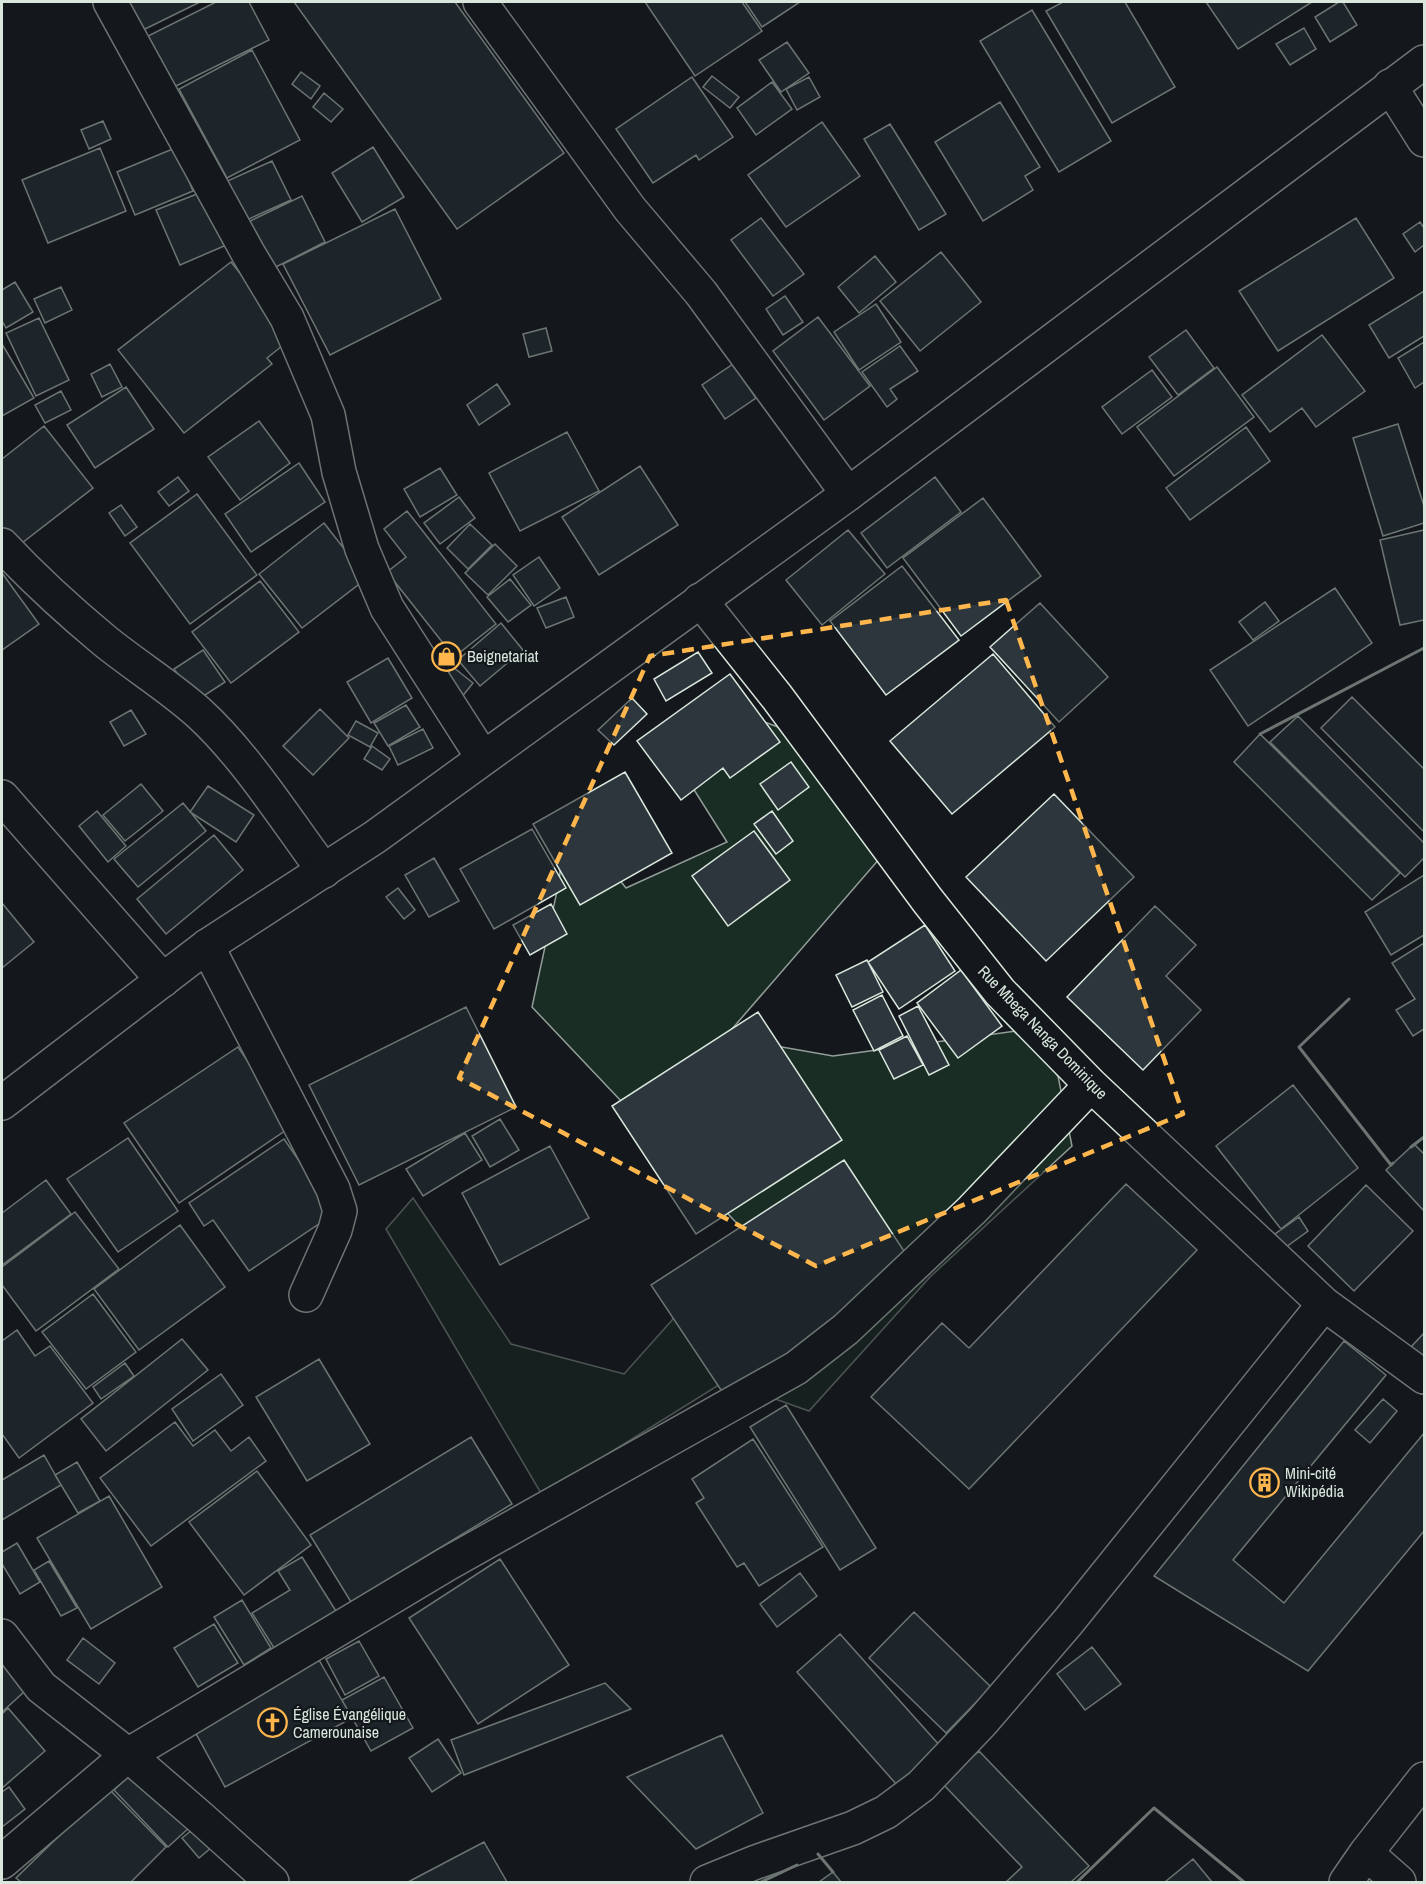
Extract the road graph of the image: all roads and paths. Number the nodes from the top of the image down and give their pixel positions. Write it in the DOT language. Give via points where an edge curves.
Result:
graph roads {
  1 [pos="110,2"];
  2 [pos="480,2"];
  3 [pos="1425,62"];
  4 [pos="1390,86"];
  5 [pos="1425,140"];
  6 [pos="848,494"];
  7 [pos="2,545"];
  8 [pos="700,600"];
  9 [pos="483,758"];
  10 [pos="2,797"];
  11 [pos="324,871"];
  12 [pos="207,946"];
  13 [pos="164,980"];
  14 [pos="1091,1085"];
  15 [pos="2,1102"];
  16 [pos="306,1295"];
  17 [pos="1324,1304"];
  18 [pos="1425,1377"];
  19 [pos="2,1636"];
  20 [pos="128,1755"];
  21 [pos="1425,1779"];
  22 [pos="1366,1854"];
  23 [pos="2,1862"];
  24 [pos="272,1882"];
  25 [pos="707,1882"];
  26 [pos="1346,1882"];
  27 [pos="1399,1882"];
  1 -- 9 [label="street" via="287,318 328,415 339,472 362,549 387,608"];
  2 -- 6 [label="street" via="630,209 701,293"];
  3 -- 4 [label="street"];
  4 -- 5 [label="street"];
  4 -- 6 [label="street"];
  6 -- 8 [label="street"];
  7 -- 11 [label="street" via="106,641 200,714 260,783"];
  8 -- 9 [label="street"];
  8 -- 14 [label="street, Rue Mbega Nanga Dominique" via="1000,992"];
  9 -- 11 [label="street"];
  10 -- 13 [label="street"];
  11 -- 12 [label="street"];
  12 -- 13 [label="street"];
  12 -- 16 [label="street" via="333,1189 340,1211"];
  13 -- 15 [label="street"];
  14 -- 17 [label="street, Rue Mbega Nanga Dominique"];
  14 -- 20 [label="street" via="972,1210 846,1329 796,1368 447,1564"];
  17 -- 18 [label="street, Rue Mbega Nanga Dominique"];
  17 -- 25 [label="street" via="1068,1622 921,1786 886,1812 853,1828"];
  19 -- 20 [label="street" via="41,1687"];
  20 -- 23 [label="street"];
  20 -- 24 [label="street"];
  21 -- 22 [label="street"];
  22 -- 26 [label="street"];
  22 -- 27 [label="street"];
}
